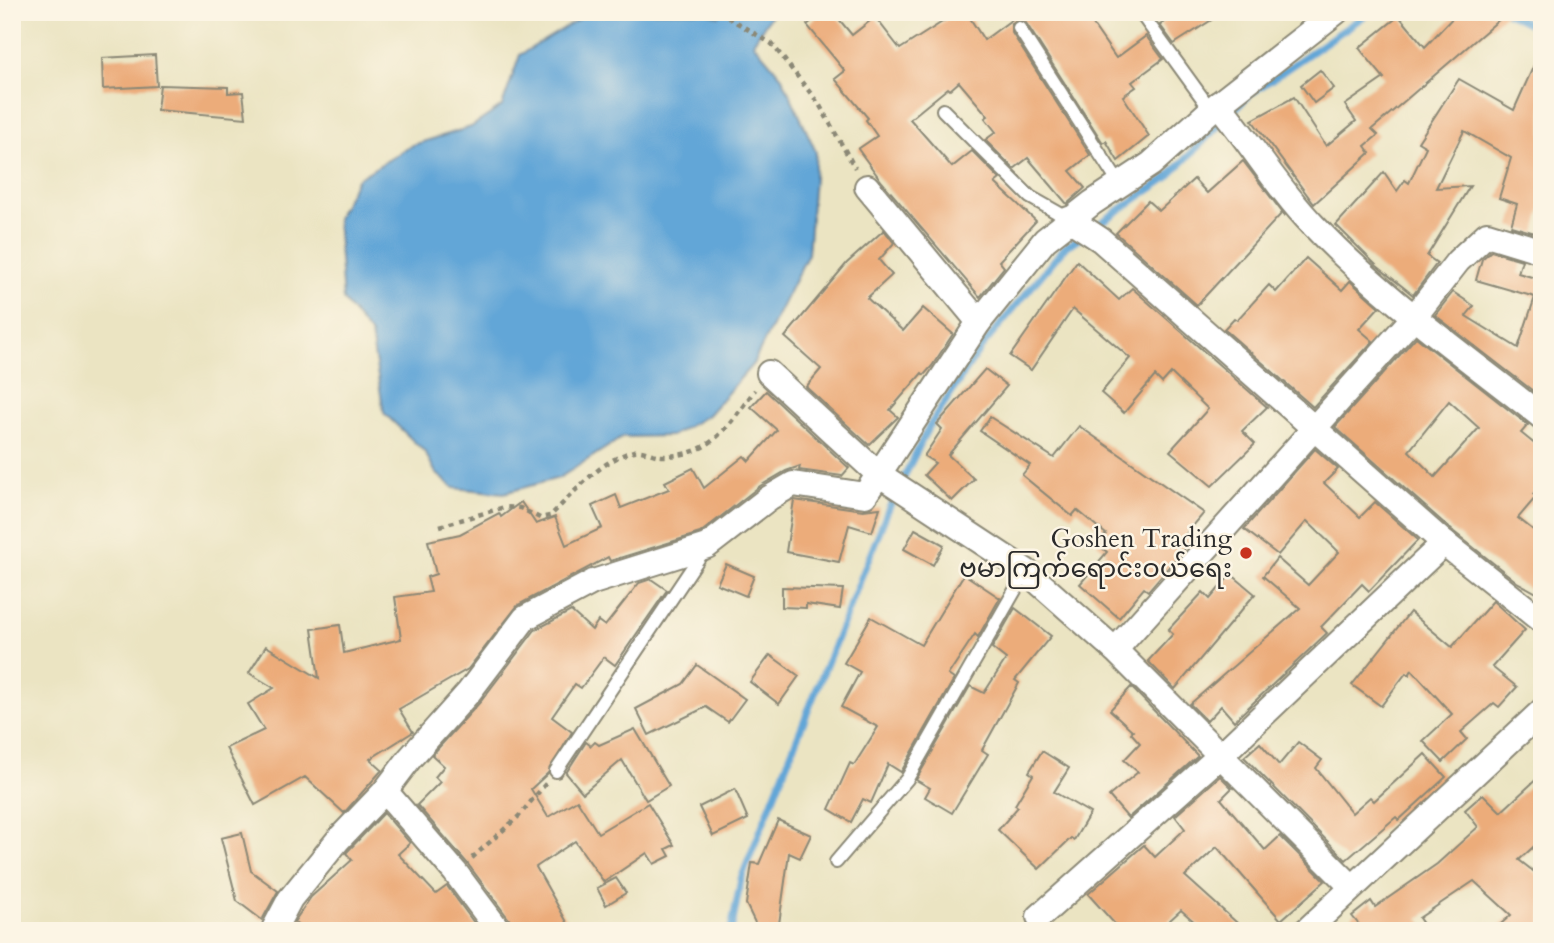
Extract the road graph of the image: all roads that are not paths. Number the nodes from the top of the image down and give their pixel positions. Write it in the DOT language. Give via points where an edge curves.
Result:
graph roads {
  1 [pos="1140,12"];
  2 [pos="1336,12"];
  3 [pos="1019,28"];
  4 [pos="1214,107"];
  5 [pos="943,110"];
  6 [pos="1120,185"];
  7 [pos="867,187"];
  8 [pos="1085,228"];
  9 [pos="1542,251"];
  10 [pos="1415,316"];
  11 [pos="979,322"];
  12 [pos="769,373"];
  13 [pos="1542,417"];
  14 [pos="1314,428"];
  15 [pos="892,482"];
  16 [pos="1444,543"];
  17 [pos="707,546"];
  18 [pos="1027,572"];
  19 [pos="1542,621"];
  20 [pos="1115,650"];
  21 [pos="1542,711"];
  22 [pos="1221,755"];
  23 [pos="556,771"];
  24 [pos="386,791"];
  25 [pos="836,862"];
  26 [pos="1352,887"];
  27 [pos="1040,917"];
  28 [pos="273,931"];
  29 [pos="499,931"];
  30 [pos="1306,931"];
  1 -- 4 [label="lane"];
  2 -- 4 [label="street"];
  3 -- 6 [label="lane"];
  4 -- 6 [label="street" via="1151,164"];
  4 -- 10 [label="street" via="1235,125 1312,224"];
  5 -- 8 [label="lane" via="1030,197"];
  6 -- 8 [label="street"];
  7 -- 11 [label="street"];
  8 -- 11 [label="street" via="1045,240"];
  8 -- 14 [label="street"];
  9 -- 10 [label="street" via="1487,234 1458,261"];
  10 -- 13 [label="street"];
  10 -- 14 [label="street"];
  11 -- 15 [label="street"];
  12 -- 15 [label="street"];
  14 -- 16 [label="street"];
  14 -- 20 [label="street"];
  15 -- 17 [label="street" via="865,495 793,484"];
  15 -- 18 [label="street"];
  16 -- 19 [label="street"];
  16 -- 22 [label="street"];
  17 -- 23 [label="lane"];
  17 -- 24 [label="street" via="593,582 525,618"];
  18 -- 20 [label="street"];
  18 -- 25 [label="lane" via="907,779"];
  20 -- 22 [label="street"];
  21 -- 26 [label="street"];
  22 -- 26 [label="street"];
  22 -- 27 [label="street"];
  24 -- 28 [label="street" via="290,899"];
  24 -- 29 [label="street"];
  26 -- 30 [label="street"];
}
